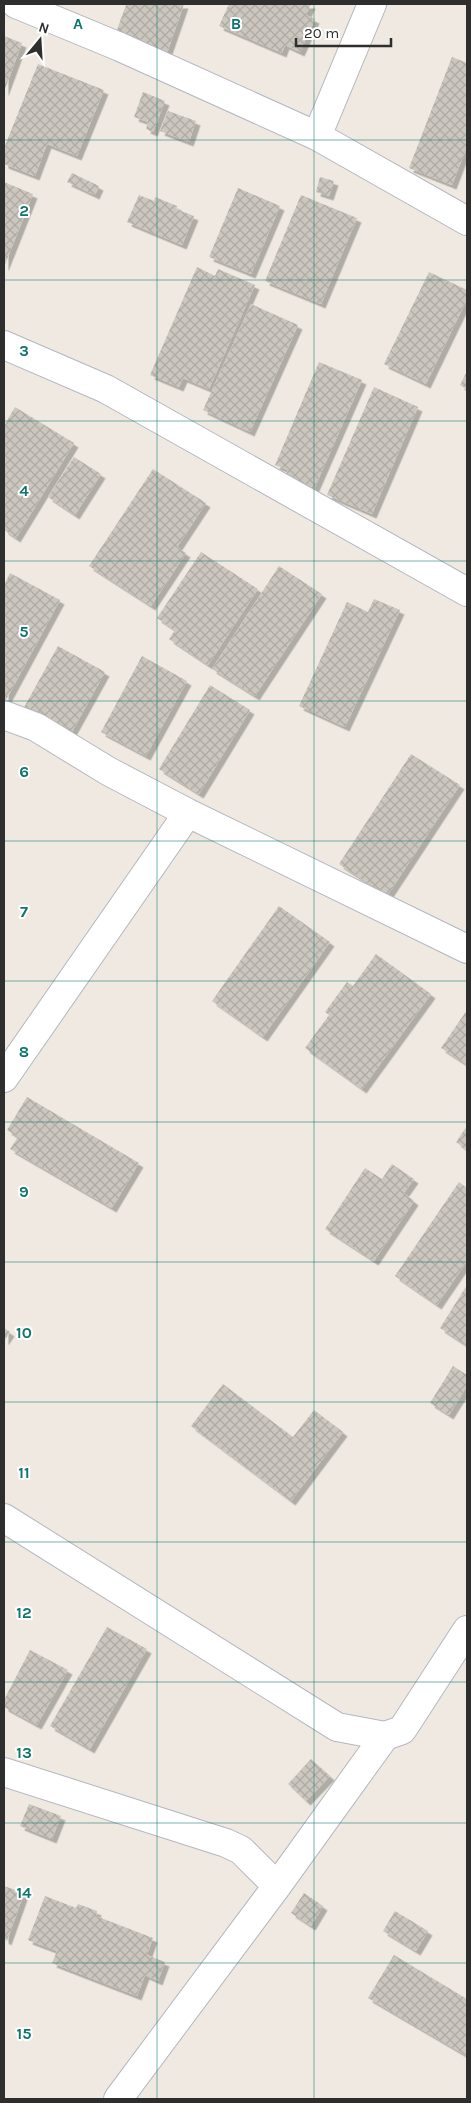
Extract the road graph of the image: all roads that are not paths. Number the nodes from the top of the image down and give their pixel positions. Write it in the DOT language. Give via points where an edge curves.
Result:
graph roads {
  1 [pos="16,4"];
  2 [pos="372,4"];
  3 [pos="317,136"];
  4 [pos="467,221"];
  5 [pos="4,345"];
  6 [pos="467,592"];
  7 [pos="4,715"];
  8 [pos="188,813"];
  9 [pos="467,949"];
  10 [pos="4,1078"];
  11 [pos="4,1518"];
  12 [pos="467,1630"];
  13 [pos="385,1736"];
  14 [pos="4,1772"];
  15 [pos="277,1886"];
  16 [pos="118,2099"];
  1 -- 3 [label="street"];
  2 -- 3 [label="street"];
  3 -- 4 [label="street"];
  5 -- 6 [label="street" via="106,389"];
  7 -- 8 [label="street" via="36,727 108,771"];
  8 -- 9 [label="street"];
  8 -- 10 [label="street"];
  11 -- 13 [label="street" via="337,1727"];
  12 -- 13 [label="street" via="402,1730"];
  13 -- 15 [label="street"];
  14 -- 15 [label="street" via="226,1843 241,1850"];
  15 -- 16 [label="street"];
}
